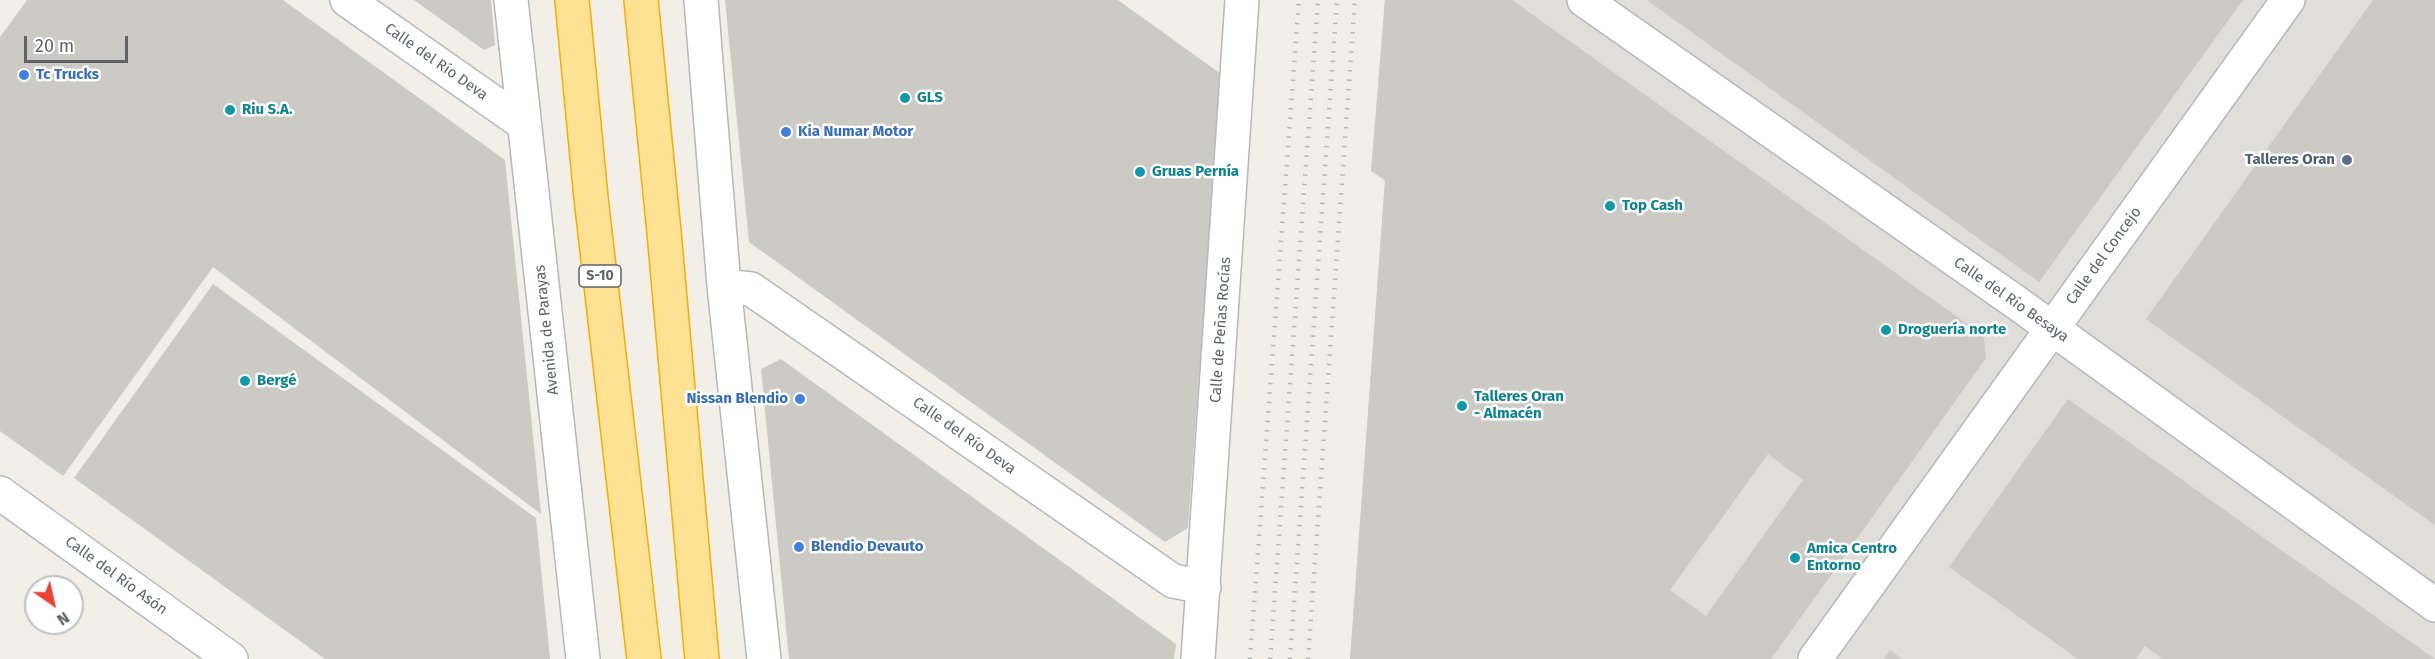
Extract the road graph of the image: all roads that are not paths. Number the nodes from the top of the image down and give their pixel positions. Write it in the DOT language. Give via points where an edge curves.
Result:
graph roads {
  1 [pos="347,0"];
  2 [pos="511,0"];
  3 [pos="572,0"];
  4 [pos="641,0"];
  5 [pos="701,0"];
  6 [pos="1242,0"];
  7 [pos="1584,0"];
  8 [pos="2288,0"];
  9 [pos="524,124"];
  10 [pos="724,286"];
  11 [pos="2051,328"];
  12 [pos="0,493"];
  13 [pos="692,547"];
  14 [pos="631,552"];
  15 [pos="1204,587"];
  16 [pos="2435,605"];
  17 [pos="231,659"];
  18 [pos="584,659"];
  19 [pos="638,659"];
  20 [pos="644,659"];
  21 [pos="702,659"];
  22 [pos="713,659"];
  23 [pos="764,659"];
  24 [pos="1198,659"];
  25 [pos="1815,659"];
  1 -- 9 [label="street, Calle del Río Deva"];
  2 -- 9 [label="street, Avenida de Parayas"];
  3 -- 14 [label="highway, S-10"];
  4 -- 13 [label="highway"];
  5 -- 10 [label="street"];
  6 -- 15 [label="street, Calle de Peñas Rocías"];
  7 -- 11 [label="street, Calle del Río Besaya"];
  8 -- 11 [label="street, Calle del Concejo"];
  9 -- 18 [label="street, Avenida de Parayas"];
  10 -- 15 [label="street, Calle del Río Deva" via="751,289 1173,581"];
  10 -- 23 [label="street"];
  11 -- 16 [label="street, Calle del Río Besaya"];
  11 -- 25 [label="street, Calle del Concejo"];
  12 -- 17 [label="street, Calle del Río Asón"];
  13 -- 21 [label="highway"];
  13 -- 22 [label="highway"];
  14 -- 19 [label="highway"];
  14 -- 20 [label="highway, S-10"];
  15 -- 24 [label="street, Calle de Peñas Rocías"];
}
